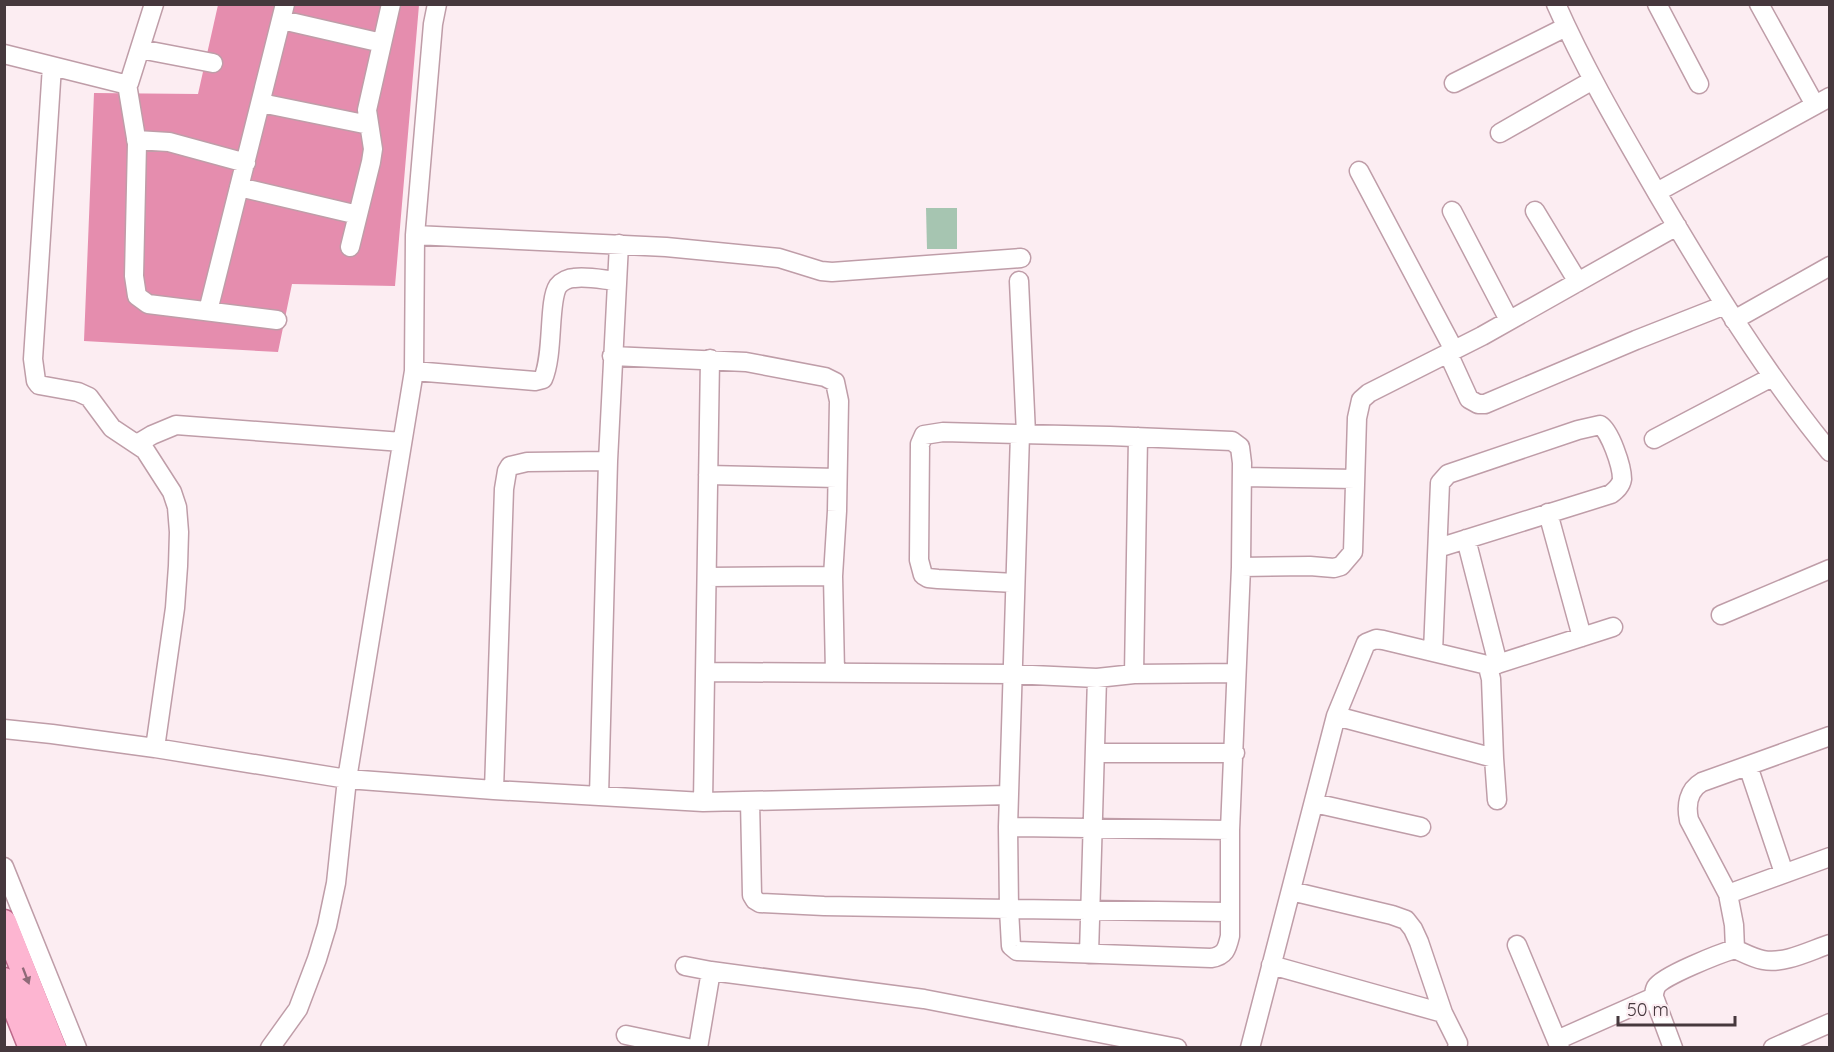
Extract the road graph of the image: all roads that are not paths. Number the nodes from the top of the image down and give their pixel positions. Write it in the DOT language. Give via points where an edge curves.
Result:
graph roads {
  1 [pos="154,4"];
  2 [pos="391,4"];
  3 [pos="437,4"];
  4 [pos="1657,4"];
  5 [pos="1759,4"];
  6 [pos="1557,5"];
  7 [pos="283,12"];
  8 [pos="1566,27"];
  9 [pos="382,43"];
  10 [pos="140,48"];
  11 [pos="4,54"];
  12 [pos="213,63"];
  13 [pos="52,66"];
  14 [pos="1593,80"];
  15 [pos="1454,83"];
  16 [pos="127,84"];
  17 [pos="1700,84"];
  18 [pos="1822,101"];
  19 [pos="261,103"];
  20 [pos="369,125"];
  21 [pos="1500,133"];
  22 [pos="136,140"];
  23 [pos="246,163"];
  24 [pos="1359,171"];
  25 [pos="239,187"];
  26 [pos="1657,192"];
  27 [pos="1535,211"];
  28 [pos="1452,212"];
  29 [pos="358,215"];
  30 [pos="1677,226"];
  31 [pos="415,235"];
  32 [pos="620,244"];
  33 [pos="350,247"];
  34 [pos="1020,258"];
  35 [pos="1830,266"];
  36 [pos="617,281"];
  37 [pos="1019,281"];
  38 [pos="1578,282"];
  39 [pos="208,311"];
  40 [pos="1729,313"];
  41 [pos="277,320"];
  42 [pos="1509,321"];
  43 [pos="1451,352"];
  44 [pos="612,356"];
  45 [pos="710,359"];
  46 [pos="414,371"];
  47 [pos="1772,377"];
  48 [pos="1023,434"];
  49 [pos="1138,437"];
  50 [pos="1654,439"];
  51 [pos="402,442"];
  52 [pos="137,444"];
  53 [pos="1830,453"];
  54 [pos="608,461"];
  55 [pos="708,475"];
  56 [pos="1243,477"];
  57 [pos="837,478"];
  58 [pos="1355,478"];
  59 [pos="1548,513"];
  60 [pos="1466,539"];
  61 [pos="1438,548"];
  62 [pos="1241,567"];
  63 [pos="1830,569"];
  64 [pos="833,576"];
  65 [pos="707,577"];
  66 [pos="1015,583"];
  67 [pos="1721,615"];
  68 [pos="1613,627"];
  69 [pos="1582,637"];
  70 [pos="1433,652"];
  71 [pos="1493,666"];
  72 [pos="705,672"];
  73 [pos="835,672"];
  74 [pos="1236,673"];
  75 [pos="1012,674"];
  76 [pos="1134,674"];
  77 [pos="1097,678"];
  78 [pos="1336,716"];
  79 [pos="4,729"];
  80 [pos="1830,736"];
  81 [pos="155,748"];
  82 [pos="1095,753"];
  83 [pos="1234,753"];
  84 [pos="1494,758"];
  85 [pos="1748,766"];
  86 [pos="347,779"];
  87 [pos="494,790"];
  88 [pos="1009,795"];
  89 [pos="599,796"];
  90 [pos="1497,800"];
  91 [pos="750,801"];
  92 [pos="703,802"];
  93 [pos="1314,803"];
  94 [pos="1008,827"];
  95 [pos="1421,827"];
  96 [pos="1093,828"];
  97 [pos="1230,830"];
  98 [pos="1830,857"];
  99 [pos="4,867"];
  100 [pos="1784,873"];
  101 [pos="1291,891"];
  102 [pos="1728,894"];
  103 [pos="1009,909"];
  104 [pos="1090,910"];
  105 [pos="1228,912"];
  106 [pos="4,922"];
  107 [pos="1517,945"];
  108 [pos="1830,945"];
  109 [pos="1735,949"];
  110 [pos="1089,954"];
  111 [pos="685,966"];
  112 [pos="1271,966"];
  113 [pos="711,971"];
  114 [pos="4,980"];
  115 [pos="1654,997"];
  116 [pos="1443,1013"];
  117 [pos="1830,1023"];
  118 [pos="626,1035"];
  119 [pos="1558,1044"];
  120 [pos="1458,1046"];
  121 [pos="31,1047"];
  122 [pos="54,1047"];
  123 [pos="77,1047"];
  124 [pos="270,1047"];
  125 [pos="688,1047"];
  126 [pos="698,1047"];
  127 [pos="1177,1047"];
  128 [pos="1252,1047"];
  129 [pos="1673,1047"];
  130 [pos="1773,1047"];
  1 -- 10 [label="street"];
  2 -- 9 [label="street"];
  3 -- 31 [label="street"];
  4 -- 17 [label="street"];
  5 -- 18 [label="street"];
  6 -- 8 [label="street"];
  7 -- 9 [label="street"];
  7 -- 19 [label="street"];
  8 -- 14 [label="street"];
  8 -- 15 [label="street"];
  9 -- 20 [label="street" via="367,110"];
  10 -- 12 [label="street"];
  10 -- 16 [label="street"];
  11 -- 13 [label="street"];
  13 -- 16 [label="street"];
  13 -- 52 [label="street" via="33,359 36,381 45,388 89,397 112,428"];
  14 -- 21 [label="street"];
  14 -- 26 [label="street"];
  16 -- 22 [label="street"];
  18 -- 26 [label="street"];
  19 -- 20 [label="street"];
  19 -- 23 [label="street"];
  20 -- 29 [label="street" via="373,149"];
  22 -- 23 [label="street" via="169,142"];
  22 -- 39 [label="street" via="135,291 148,304"];
  23 -- 25 [label="street"];
  24 -- 43 [label="street"];
  25 -- 29 [label="street"];
  25 -- 39 [label="street"];
  26 -- 30 [label="street"];
  27 -- 38 [label="street"];
  28 -- 42 [label="street"];
  29 -- 33 [label="street"];
  30 -- 38 [label="street"];
  30 -- 40 [label="street"];
  31 -- 32 [label="street"];
  31 -- 46 [label="street"];
  32 -- 34 [label="street" via="780,258 821,272"];
  32 -- 36 [label="street"];
  35 -- 40 [label="street"];
  36 -- 44 [label="street"];
  36 -- 46 [label="street" via="574,278 557,287 551,349 543,379"];
  37 -- 48 [label="street"];
  38 -- 42 [label="street"];
  39 -- 41 [label="street"];
  40 -- 43 [label="street" via="1636,340 1485,404 1469,399"];
  40 -- 47 [label="street"];
  42 -- 43 [label="street"];
  43 -- 58 [label="street" via="1361,400"];
  44 -- 45 [label="street"];
  44 -- 54 [label="street"];
  45 -- 55 [label="street"];
  45 -- 57 [label="street" via="780,368 835,382 839,400"];
  46 -- 51 [label="street"];
  47 -- 50 [label="street"];
  47 -- 53 [label="street"];
  48 -- 49 [label="street"];
  48 -- 66 [label="street"];
  48 -- 66 [label="street" via="943,432 924,435 920,444 919,560 923,574 938,579"];
  49 -- 56 [label="street" via="1232,441 1240,447"];
  49 -- 76 [label="street"];
  51 -- 52 [label="street" via="176,425"];
  51 -- 86 [label="street"];
  52 -- 81 [label="street" via="151,458 172,492 179,532 175,608"];
  54 -- 87 [label="street" via="527,462 510,466 507,471"];
  54 -- 89 [label="street"];
  55 -- 57 [label="street"];
  55 -- 65 [label="street"];
  56 -- 58 [label="street"];
  56 -- 62 [label="street"];
  57 -- 64 [label="street"];
  58 -- 62 [label="street" via="1353,552 1341,566"];
  59 -- 60 [label="street"];
  59 -- 61 [label="street" via="1611,494 1620,485 1621,473 1612,444 1600,425 1448,474 1440,483"];
  59 -- 69 [label="street"];
  60 -- 61 [label="street"];
  60 -- 71 [label="street"];
  61 -- 70 [label="street"];
  62 -- 74 [label="street"];
  63 -- 67 [label="street"];
  64 -- 65 [label="street"];
  64 -- 73 [label="street"];
  65 -- 72 [label="street"];
  66 -- 75 [label="street"];
  68 -- 69 [label="street"];
  69 -- 71 [label="street"];
  70 -- 71 [label="street"];
  70 -- 78 [label="street" via="1383,640 1369,641"];
  71 -- 84 [label="street"];
  72 -- 73 [label="street"];
  72 -- 92 [label="street"];
  73 -- 75 [label="street"];
  74 -- 76 [label="street"];
  74 -- 83 [label="street"];
  75 -- 77 [label="street"];
  75 -- 88 [label="street"];
  76 -- 77 [label="street"];
  77 -- 82 [label="street"];
  78 -- 84 [label="street"];
  78 -- 93 [label="street"];
  79 -- 81 [label="street"];
  80 -- 85 [label="street"];
  81 -- 86 [label="street"];
  82 -- 83 [label="street"];
  82 -- 96 [label="street"];
  83 -- 97 [label="street"];
  84 -- 90 [label="street"];
  85 -- 100 [label="street"];
  85 -- 102 [label="street" via="1696,786 1687,810"];
  86 -- 87 [label="street"];
  86 -- 124 [label="street" via="336,883 327,926 298,1009"];
  87 -- 89 [label="street"];
  88 -- 91 [label="street"];
  88 -- 94 [label="street"];
  89 -- 92 [label="street"];
  91 -- 92 [label="street"];
  91 -- 103 [label="street" via="752,895 760,903"];
  93 -- 95 [label="street"];
  93 -- 101 [label="street"];
  94 -- 96 [label="street"];
  94 -- 103 [label="street"];
  96 -- 97 [label="street"];
  96 -- 104 [label="street"];
  97 -- 105 [label="street"];
  98 -- 100 [label="street"];
  99 -- 123 [label="street"];
  100 -- 102 [label="street"];
  101 -- 112 [label="street"];
  101 -- 116 [label="street" via="1406,920 1419,942"];
  102 -- 109 [label="street"];
  103 -- 104 [label="street"];
  103 -- 110 [label="street" via="1011,946 1017,951"];
  104 -- 105 [label="street"];
  104 -- 110 [label="street"];
  105 -- 110 [label="street" via="1230,936 1226,952 1220,957"];
  106 -- 122 [label="main road, one-way"];
  107 -- 119 [label="street"];
  108 -- 109 [label="street" via="1773,961"];
  109 -- 115 [label="street" via="1661,981"];
  111 -- 113 [label="street"];
  112 -- 116 [label="street"];
  112 -- 128 [label="street"];
  113 -- 126 [label="street"];
  113 -- 127 [label="street" via="924,999"];
  114 -- 121 [label="main road"];
  115 -- 119 [label="street"];
  115 -- 129 [label="street"];
  116 -- 120 [label="street"];
  117 -- 130 [label="street"];
  118 -- 125 [label="street"];
}
